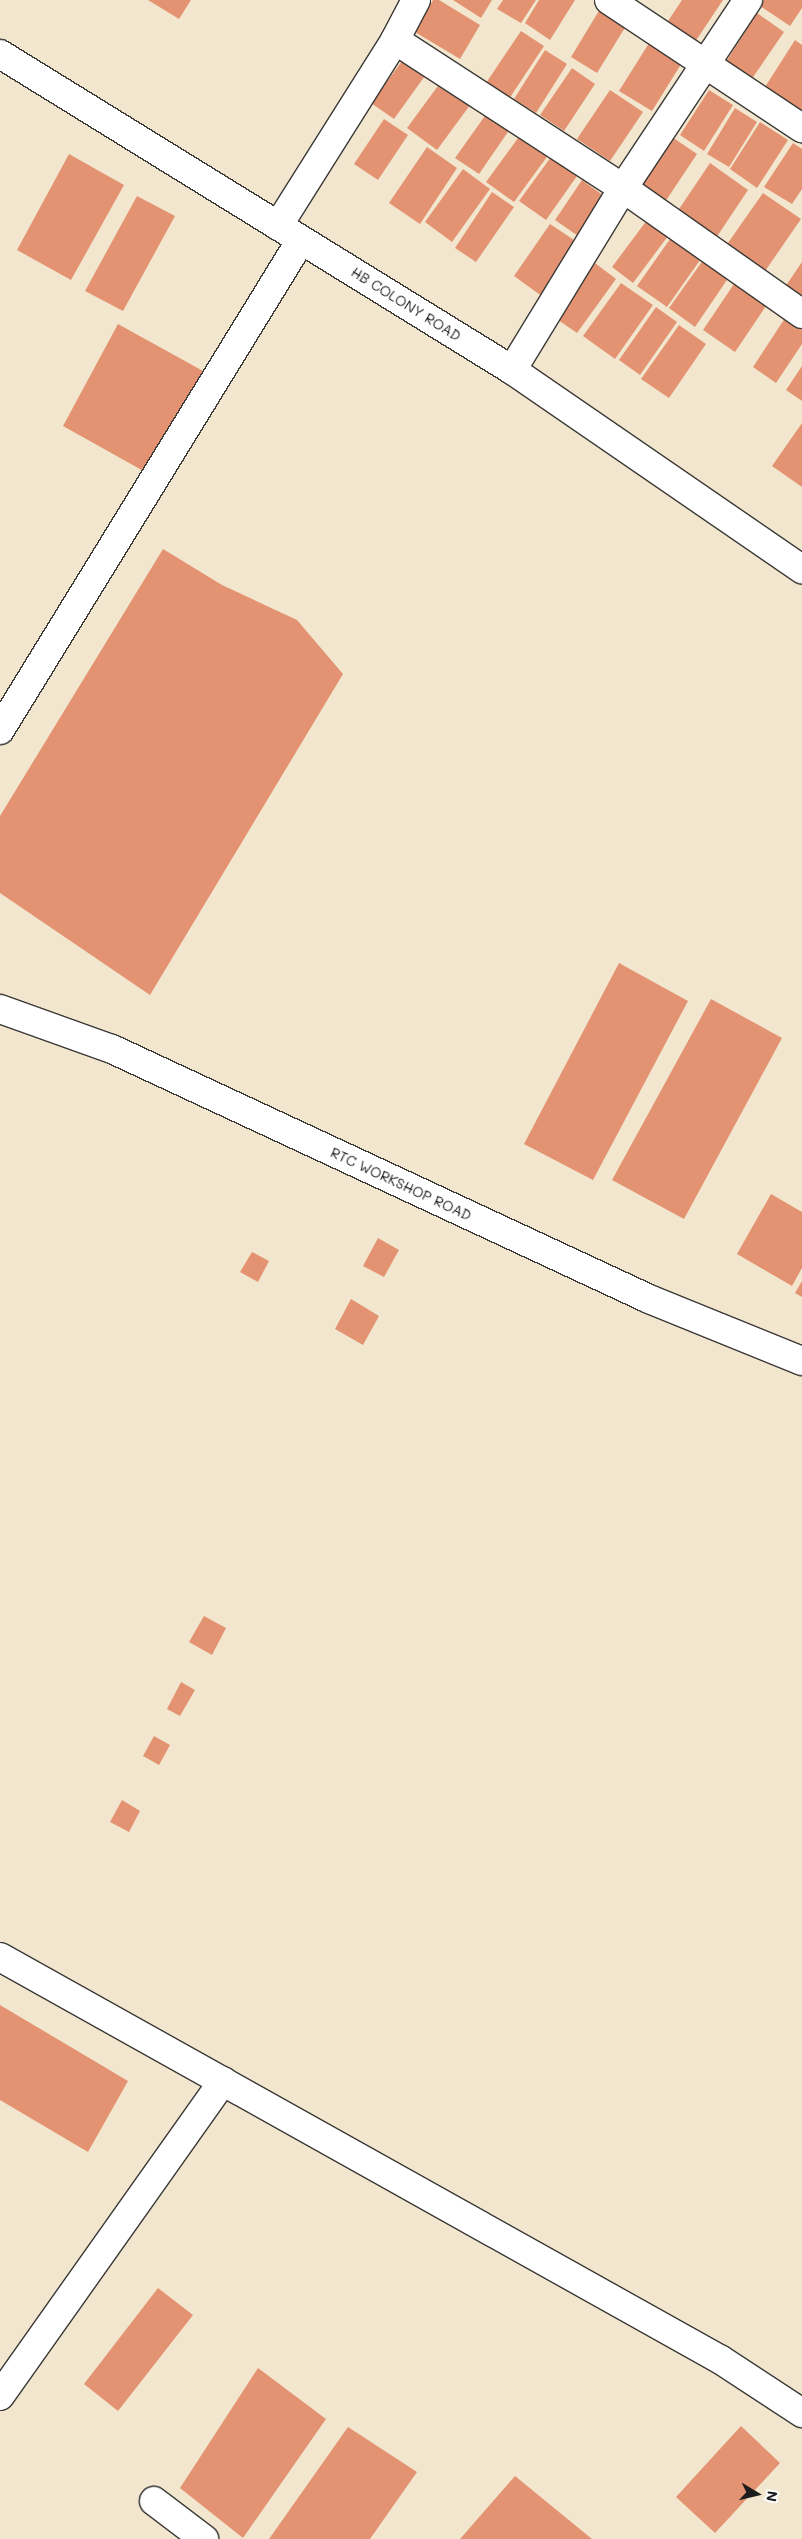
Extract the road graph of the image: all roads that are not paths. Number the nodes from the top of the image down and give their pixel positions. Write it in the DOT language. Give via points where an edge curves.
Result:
graph roads {
  1 [pos="609,0"];
  2 [pos="748,0"];
  3 [pos="406,4"];
  4 [pos="395,40"];
  5 [pos="0,54"];
  6 [pos="705,62"];
  7 [pos="802,128"];
  8 [pos="623,188"];
  9 [pos="278,226"];
  10 [pos="301,240"];
  11 [pos="802,314"];
  12 [pos="512,370"];
  13 [pos="802,569"];
  14 [pos="0,730"];
  15 [pos="0,1009"];
  16 [pos="802,1361"];
  17 [pos="0,1957"];
  18 [pos="223,2081"];
  19 [pos="0,2396"];
  20 [pos="802,2413"];
  21 [pos="154,2501"];
  22 [pos="204,2539"];
  1 -- 6 [label="street"];
  2 -- 6 [label="street"];
  3 -- 4 [label="street"];
  4 -- 8 [label="street"];
  4 -- 9 [label="street"];
  5 -- 9 [label="street, HB COLONY ROAD"];
  6 -- 7 [label="street"];
  6 -- 8 [label="street"];
  8 -- 11 [label="street"];
  8 -- 12 [label="street"];
  9 -- 10 [label="street, HB COLONY ROAD"];
  10 -- 12 [label="street, HB COLONY ROAD"];
  10 -- 14 [label="street"];
  12 -- 13 [label="street, HB COLONY ROAD"];
  15 -- 16 [label="street, RTC WORKSHOP ROAD" via="112,1049 649,1299"];
  17 -- 18 [label="street"];
  18 -- 19 [label="street"];
  18 -- 20 [label="street" via="712,2355"];
  21 -- 22 [label="street"];
}
